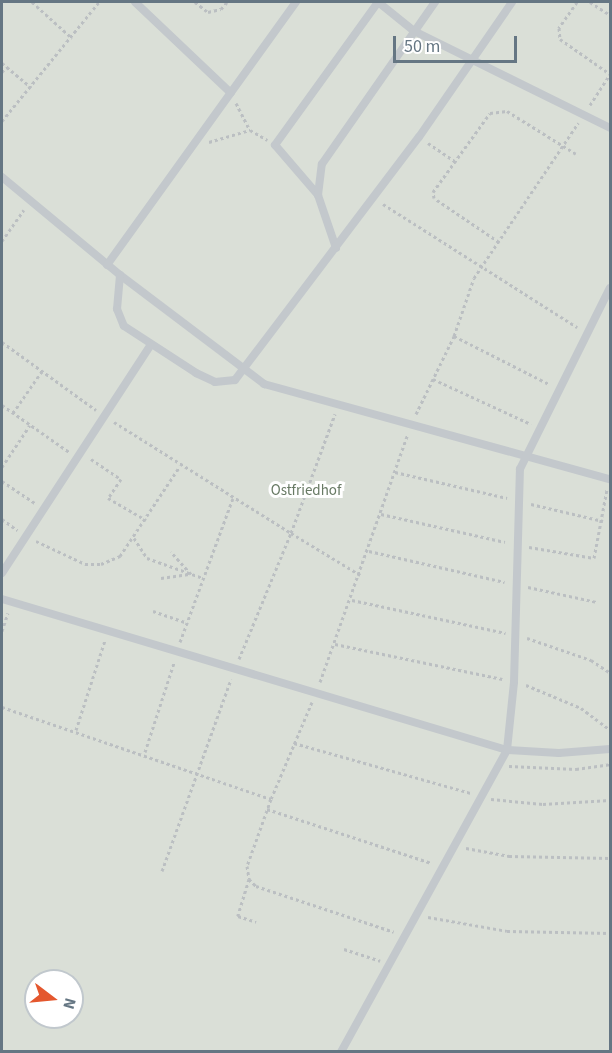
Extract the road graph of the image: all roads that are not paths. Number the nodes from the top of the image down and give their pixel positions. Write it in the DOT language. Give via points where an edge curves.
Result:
graph roads {
  1 [pos="135,2"];
  2 [pos="296,2"];
  3 [pos="378,2"];
  4 [pos="435,2"];
  5 [pos="512,2"];
  6 [pos="414,31"];
  7 [pos="473,60"];
  8 [pos="231,93"];
  9 [pos="610,128"];
  10 [pos="2,177"];
  11 [pos="318,195"];
  12 [pos="336,248"];
  13 [pos="107,265"];
  14 [pos="120,275"];
  15 [pos="610,288"];
  16 [pos="150,346"];
  17 [pos="246,371"];
  18 [pos="526,456"];
  19 [pos="610,479"];
  20 [pos="2,573"];
  21 [pos="2,599"];
  22 [pos="507,750"];
  23 [pos="610,750"];
  24 [pos="341,1052"];
  1 -- 8 [label="lane"];
  2 -- 8 [label="lane"];
  3 -- 6 [label="lane"];
  3 -- 11 [label="lane" via="274,145"];
  4 -- 6 [label="lane"];
  5 -- 7 [label="lane"];
  6 -- 7 [label="lane"];
  6 -- 11 [label="lane" via="330,147 322,164"];
  7 -- 9 [label="lane"];
  7 -- 12 [label="lane"];
  8 -- 13 [label="lane"];
  10 -- 13 [label="lane"];
  11 -- 12 [label="lane"];
  12 -- 17 [label="lane"];
  13 -- 14 [label="lane"];
  14 -- 16 [label="lane" via="117,309 124,326"];
  14 -- 17 [label="lane"];
  15 -- 18 [label="lane"];
  16 -- 17 [label="lane" via="215,382 235,380"];
  16 -- 20 [label="lane"];
  17 -- 18 [label="lane" via="264,384"];
  18 -- 19 [label="lane"];
  18 -- 22 [label="lane" via="520,469 514,682"];
  21 -- 22 [label="lane"];
  22 -- 23 [label="lane"];
  22 -- 24 [label="lane"];
}
